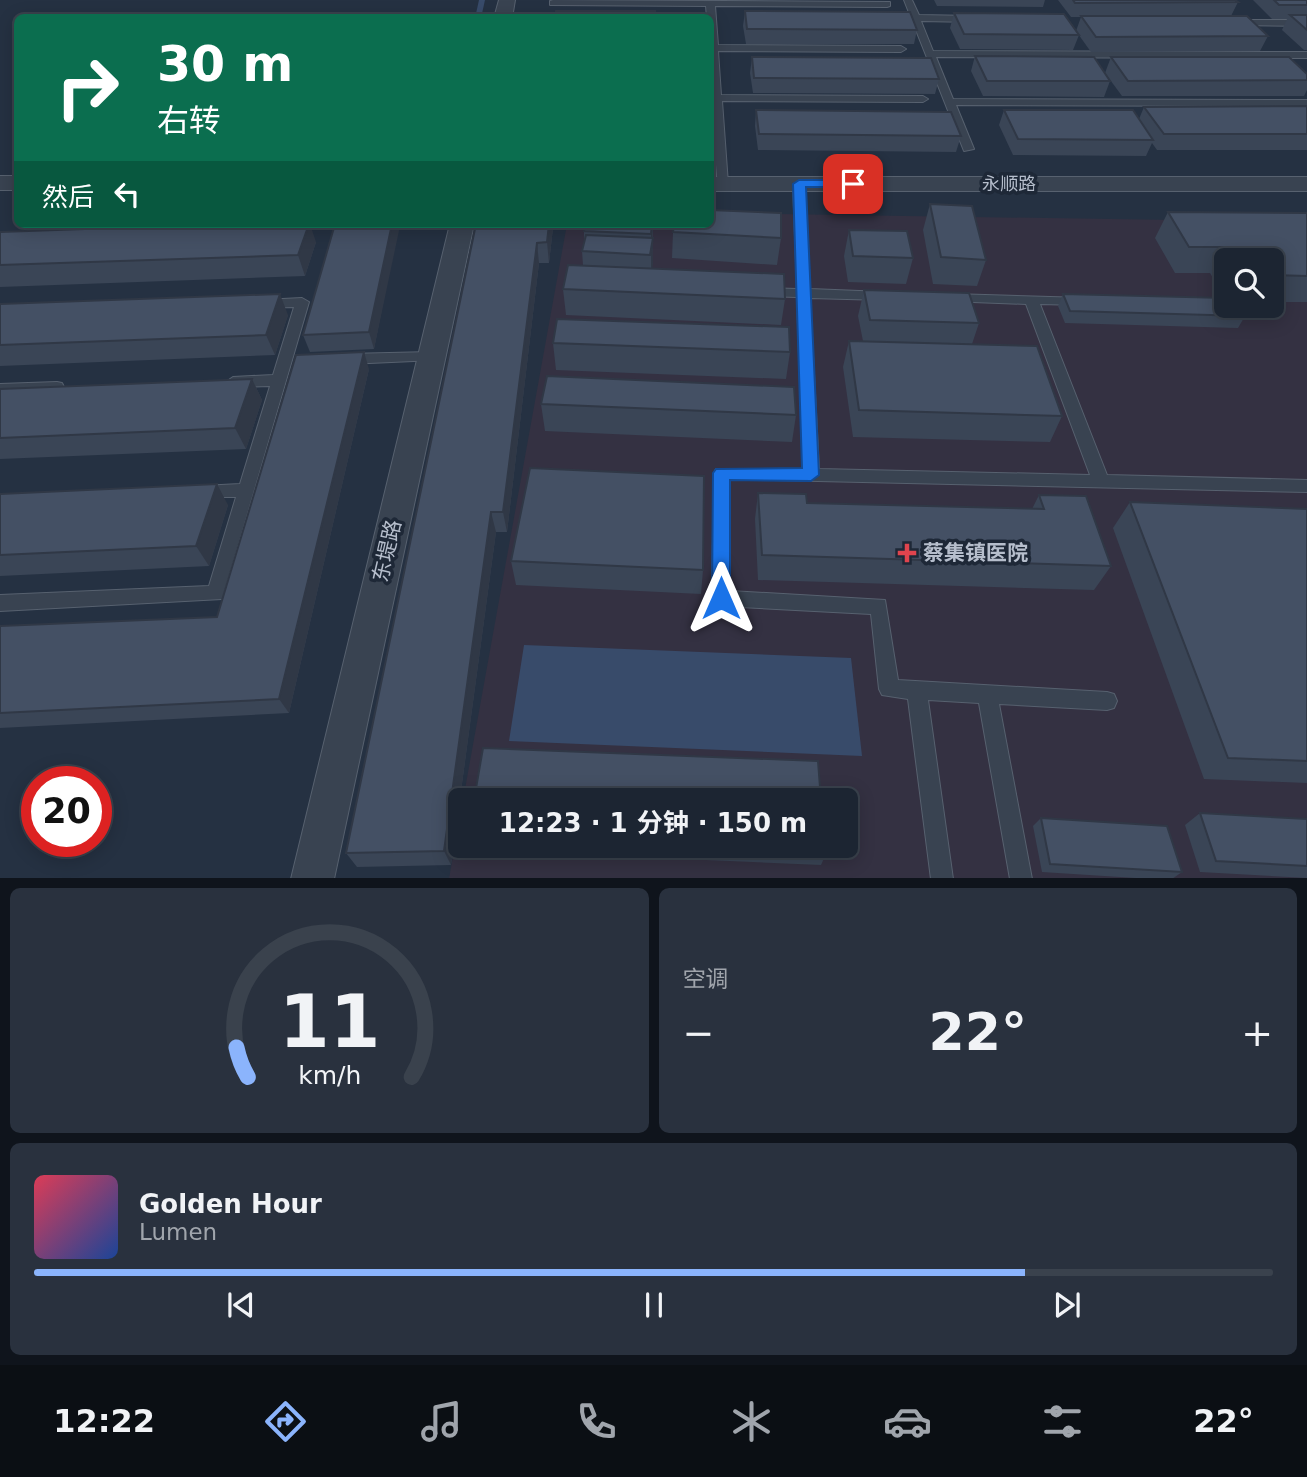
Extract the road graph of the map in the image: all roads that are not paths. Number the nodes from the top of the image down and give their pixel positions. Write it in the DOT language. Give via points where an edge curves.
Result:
graph roads {
  1 [pos="908,0"];
  2 [pos="710,2"];
  3 [pos="553,3"];
  4 [pos="670,3"];
  5 [pos="887,4"];
  6 [pos="670,14"];
  7 [pos="916,18"];
  8 [pos="983,19"];
  9 [pos="1236,23"];
  10 [pos="1307,23"];
  11 [pos="714,48"];
  12 [pos="901,49"];
  13 [pos="1266,51"];
  14 [pos="930,54"];
  15 [pos="1307,55"];
  16 [pos="1280,64"];
  17 [pos="714,98"];
  18 [pos="923,99"];
  19 [pos="949,102"];
  20 [pos="1307,103"];
  21 [pos="968,149"];
  22 [pos="716,184"];
  23 [pos="799,184"];
  24 [pos="1307,184"];
  25 [pos="461,228"];
  26 [pos="752,292"];
  27 [pos="804,293"];
  28 [pos="897,296"];
  29 [pos="938,297"];
  30 [pos="1031,300"];
  31 [pos="1100,302"];
  32 [pos="247,305"];
  33 [pos="432,357"];
  34 [pos="338,359"];
  35 [pos="279,380"];
  36 [pos="223,382"];
  37 [pos="70,387"];
  38 [pos="0,389"];
  39 [pos="811,475"];
  40 [pos="1101,481"];
  41 [pos="1307,485"];
  42 [pos="246,491"];
  43 [pos="192,492"];
  44 [pos="0,603"];
  45 [pos="917,691"];
  46 [pos="987,694"];
  47 [pos="1107,701"];
  48 [pos="312,878"];
  49 [pos="942,878"];
  50 [pos="1021,878"];
  1 -- 7 [label="lane"];
  2 -- 4 [label="lane"];
  2 -- 5 [label="lane"];
  3 -- 4 [label="lane"];
  4 -- 6 [label="lane"];
  7 -- 8 [label="lane"];
  7 -- 14 [label="lane"];
  9 -- 10 [label="lane"];
  11 -- 12 [label="lane"];
  13 -- 14 [label="lane"];
  13 -- 15 [label="lane"];
  13 -- 16 [label="lane"];
  14 -- 19 [label="lane"];
  17 -- 18 [label="lane"];
  17 -- 22 [label="lane"];
  19 -- 20 [label="lane"];
  19 -- 21 [label="lane"];
  22 -- 23 [label="street, 永顺路"];
  23 -- 24 [label="street, 永顺路"];
  23 -- 27 [label="lane"];
  25 -- 33 [label="street, 东堤路"];
  26 -- 27 [label="lane"];
  27 -- 28 [label="lane"];
  27 -- 39 [label="lane"];
  29 -- 30 [label="lane"];
  30 -- 31 [label="lane"];
  30 -- 40 [label="lane"];
  32 -- 35 [label="lane" via="302,302 292,360"];
  33 -- 34 [label="lane"];
  33 -- 48 [label="street, 东堤路"];
  35 -- 36 [label="lane"];
  35 -- 42 [label="lane"];
  37 -- 38 [label="lane"];
  39 -- 40 [label="lane"];
  39 -- 45 [label="lane" via="722,473 721,598 879,607 889,689"];
  40 -- 41 [label="lane"];
  42 -- 43 [label="lane"];
  42 -- 44 [label="lane" via="216,593"];
  45 -- 46 [label="lane"];
  45 -- 49 [label="lane"];
  46 -- 47 [label="lane"];
  46 -- 50 [label="lane"];
}
